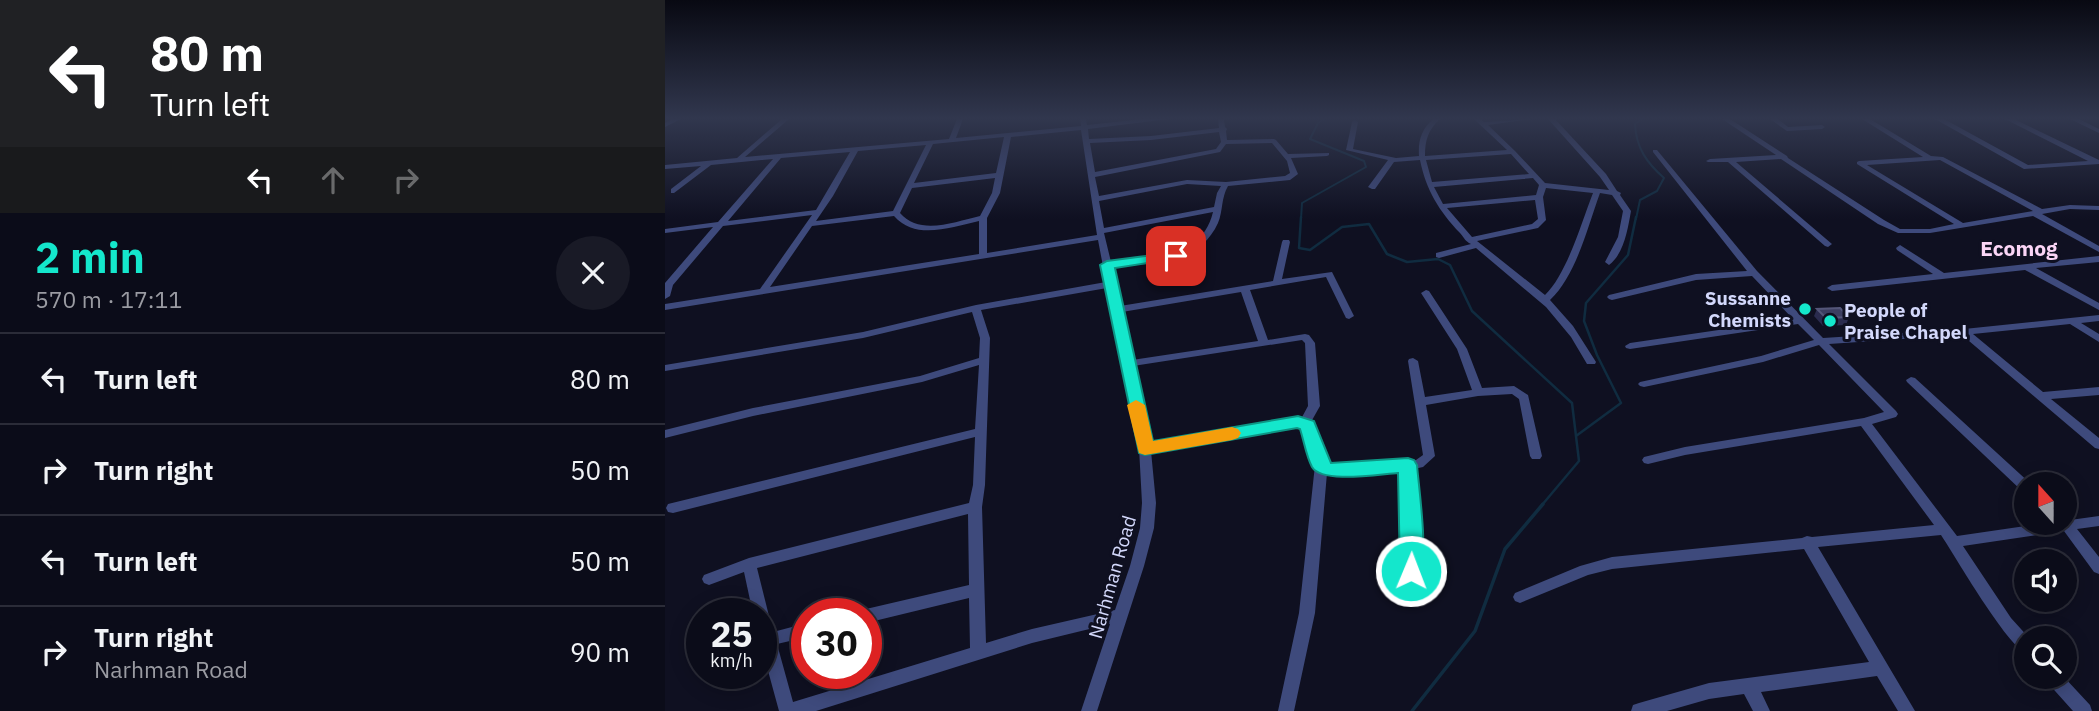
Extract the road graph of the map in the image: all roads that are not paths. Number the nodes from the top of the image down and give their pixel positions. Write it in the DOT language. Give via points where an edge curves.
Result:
graph roads {
  1 [pos="748,152"];
  2 [pos="816,152"];
  3 [pos="853,152"];
  4 [pos="926,152"];
  5 [pos="1004,152"];
  6 [pos="1088,152"];
  7 [pos="1216,152"];
  8 [pos="1283,152"];
  9 [pos="1358,152"];
  10 [pos="1423,152"];
  11 [pos="1510,152"];
  12 [pos="1513,152"];
  13 [pos="1580,152"];
  14 [pos="1656,152"];
  15 [pos="1778,152"];
  16 [pos="1919,152"];
  17 [pos="1999,152"];
  18 [pos="2077,152"];
  19 [pos="1327,154"];
  20 [pos="779,156"];
  21 [pos="1287,156"];
  22 [pos="1786,157"];
  23 [pos="1423,158"];
  24 [pos="1929,158"];
  25 [pos="739,160"];
  26 [pos="1392,160"];
  27 [pos="1730,160"];
  28 [pos="1710,161"];
  29 [pos="710,162"];
  30 [pos="2098,162"];
  31 [pos="665,167"];
  32 [pos="999,174"];
  33 [pos="1092,175"];
  34 [pos="1534,176"];
  35 [pos="1226,184"];
  36 [pos="1429,185"];
  37 [pos="1543,185"];
  38 [pos="910,186"];
  39 [pos="1372,187"];
  40 [pos="674,191"];
  41 [pos="1597,191"];
  42 [pos="1617,193"];
  43 [pos="1539,197"];
  44 [pos="1096,199"];
  45 [pos="1442,206"];
  46 [pos="2099,208"];
  47 [pos="1215,209"];
  48 [pos="816,212"];
  49 [pos="2038,212"];
  50 [pos="896,213"];
  51 [pos="983,218"];
  52 [pos="720,223"];
  53 [pos="809,224"];
  54 [pos="1962,226"];
  55 [pos="665,231"];
  56 [pos="1101,234"];
  57 [pos="1286,242"];
  58 [pos="1472,243"];
  59 [pos="1828,244"];
  60 [pos="1900,248"];
  61 [pos="2099,249"];
  62 [pos="983,255"];
  63 [pos="1439,255"];
  64 [pos="2099,259"];
  65 [pos="1609,262"];
  66 [pos="1107,265"];
  67 [pos="2027,267"];
  68 [pos="1754,273"];
  69 [pos="1942,276"];
  70 [pos="1277,282"];
  71 [pos="667,284"];
  72 [pos="1112,284"];
  73 [pos="1244,288"];
  74 [pos="1832,288"];
  75 [pos="763,291"];
  76 [pos="1426,293"];
  77 [pos="665,296"];
  78 [pos="1612,297"];
  79 [pos="1545,300"];
  80 [pos="665,307"];
  81 [pos="2099,307"];
  82 [pos="976,308"];
  83 [pos="1115,310"];
  84 [pos="1349,316"];
  85 [pos="2099,318"];
  86 [pos="1799,321"];
  87 [pos="2072,321"];
  88 [pos="1964,331"];
  89 [pos="2099,339"];
  90 [pos="1821,341"];
  91 [pos="1264,343"];
  92 [pos="1630,346"];
  93 [pos="982,360"];
  94 [pos="1413,361"];
  95 [pos="1591,362"];
  96 [pos="1127,364"];
  97 [pos="665,368"];
  98 [pos="1911,380"];
  99 [pos="1644,384"];
  100 [pos="1478,391"];
  101 [pos="2099,391"];
  102 [pos="2042,396"];
  103 [pos="1420,402"];
  104 [pos="1864,422"];
  105 [pos="1304,423"];
  106 [pos="980,432"];
  107 [pos="665,434"];
  108 [pos="2099,445"];
  109 [pos="1145,448"];
  110 [pos="1536,456"];
  111 [pos="1647,460"];
  112 [pos="1321,465"];
  113 [pos="1408,465"];
  114 [pos="2014,476"];
  115 [pos="975,507"];
  116 [pos="673,508"];
  117 [pos="2099,521"];
  118 [pos="2077,524"];
  119 [pos="1945,529"];
  120 [pos="2014,533"];
  121 [pos="2074,536"];
  122 [pos="1807,541"];
  123 [pos="1952,542"];
  124 [pos="749,564"];
  125 [pos="2099,568"];
  126 [pos="1411,571"];
  127 [pos="709,579"];
  128 [pos="975,590"];
  129 [pos="1520,597"];
  130 [pos="757,598"];
  131 [pos="882,612"];
  132 [pos="1121,615"];
  133 [pos="2014,632"];
  134 [pos="978,653"];
  135 [pos="1880,668"];
  136 [pos="777,674"];
  137 [pos="1749,686"];
  138 [pos="2064,689"];
  139 [pos="788,711"];
  140 [pos="1089,711"];
  141 [pos="1286,711"];
  142 [pos="1639,711"];
  143 [pos="1762,711"];
  144 [pos="1907,711"];
  145 [pos="2084,711"];
  1 -- 25 [label="street"];
  2 -- 20 [label="street"];
  3 -- 48 [label="street"];
  4 -- 38 [label="street"];
  5 -- 32 [label="street"];
  6 -- 33 [label="street, Narhman Road"];
  7 -- 33 [label="street"];
  8 -- 21 [label="street"];
  9 -- 26 [label="street"];
  10 -- 23 [label="street"];
  11 -- 23 [label="street"];
  12 -- 34 [label="street"];
  13 -- 42 [label="street"];
  14 -- 68 [label="street"];
  15 -- 22 [label="street"];
  16 -- 24 [label="street"];
  17 -- 30 [label="street" via="2027,167"];
  18 -- 30 [label="street"];
  19 -- 21 [label="street"];
  20 -- 25 [label="street"];
  20 -- 52 [label="street"];
  21 -- 35 [label="street" via="1292,176"];
  22 -- 27 [label="street"];
  22 -- 54 [label="street" via="1891,228 1915,231"];
  23 -- 26 [label="street"];
  23 -- 36 [label="street"];
  24 -- 49 [label="street" via="1944,159"];
  24 -- 54 [label="street" via="1859,163"];
  25 -- 29 [label="street"];
  26 -- 39 [label="street"];
  27 -- 28 [label="street"];
  27 -- 59 [label="street"];
  29 -- 31 [label="street"];
  29 -- 40 [label="street"];
  32 -- 38 [label="street"];
  32 -- 51 [label="street" via="996,193"];
  33 -- 44 [label="street, Narhman Road"];
  34 -- 36 [label="street"];
  34 -- 37 [label="street"];
  35 -- 44 [label="street" via="1187,183"];
  35 -- 47 [label="street"];
  36 -- 45 [label="street"];
  37 -- 41 [label="street"];
  37 -- 43 [label="street"];
  38 -- 50 [label="street"];
  41 -- 42 [label="street"];
  41 -- 79 [label="street" via="1565,270"];
  42 -- 65 [label="street" via="1627,211 1622,237"];
  43 -- 45 [label="street"];
  43 -- 58 [label="street" via="1540,223"];
  44 -- 56 [label="street, Narhman Road"];
  45 -- 58 [label="street"];
  46 -- 49 [label="street"];
  47 -- 56 [label="street"];
  47 -- 66 [label="street" via="1215,221 1191,251"];
  48 -- 52 [label="street"];
  48 -- 53 [label="street"];
  49 -- 54 [label="street"];
  49 -- 61 [label="street"];
  50 -- 51 [label="street" via="918,228"];
  50 -- 53 [label="street"];
  51 -- 62 [label="street"];
  52 -- 55 [label="street"];
  52 -- 71 [label="street"];
  53 -- 75 [label="street"];
  56 -- 62 [label="street"];
  56 -- 66 [label="street, Narhman Road"];
  57 -- 70 [label="street"];
  58 -- 63 [label="street"];
  58 -- 79 [label="street"];
  60 -- 69 [label="street"];
  62 -- 75 [label="street"];
  64 -- 67 [label="street"];
  66 -- 72 [label="street, Narhman Road"];
  67 -- 69 [label="street"];
  67 -- 81 [label="street"];
  68 -- 78 [label="street" via="1696,277"];
  68 -- 86 [label="street"];
  69 -- 74 [label="street"];
  70 -- 73 [label="street"];
  70 -- 84 [label="street" via="1329,274"];
  71 -- 77 [label="street"];
  72 -- 82 [label="street"];
  72 -- 83 [label="street, Narhman Road"];
  73 -- 83 [label="street"];
  73 -- 91 [label="street"];
  75 -- 80 [label="street"];
  76 -- 100 [label="street" via="1462,349"];
  79 -- 95 [label="street"];
  82 -- 93 [label="street" via="985,338"];
  82 -- 97 [label="street" via="863,335"];
  83 -- 96 [label="street, Narhman Road"];
  85 -- 87 [label="street"];
  86 -- 90 [label="street"];
  86 -- 92 [label="street"];
  87 -- 88 [label="street"];
  87 -- 89 [label="street"];
  88 -- 90 [label="street"];
  88 -- 102 [label="street"];
  90 -- 99 [label="street"];
  90 -- 104 [label="street" via="1892,414"];
  91 -- 96 [label="street"];
  91 -- 105 [label="street" via="1305,337 1310,343 1314,406"];
  93 -- 106 [label="street"];
  93 -- 107 [label="street" via="922,379"];
  94 -- 103 [label="street"];
  96 -- 109 [label="street, Narhman Road"];
  98 -- 114 [label="street"];
  100 -- 103 [label="street"];
  100 -- 110 [label="street" via="1522,394"];
  101 -- 102 [label="street"];
  102 -- 108 [label="street"];
  103 -- 113 [label="street" via="1429,456"];
  104 -- 111 [label="street"];
  104 -- 119 [label="street"];
  105 -- 109 [label="street"];
  105 -- 112 [label="street"];
  106 -- 115 [label="street"];
  106 -- 116 [label="street"];
  109 -- 132 [label="street, Narhman Road" via="1147,528"];
  112 -- 113 [label="street" via="1332,470"];
  112 -- 141 [label="street" via="1307,613"];
  113 -- 126 [label="street"];
  115 -- 124 [label="street"];
  115 -- 128 [label="street"];
  117 -- 118 [label="street"];
  119 -- 122 [label="street"];
  119 -- 123 [label="street"];
  120 -- 123 [label="street"];
  121 -- 125 [label="street"];
  122 -- 129 [label="street" via="1612,563"];
  122 -- 135 [label="street"];
  123 -- 133 [label="street"];
  124 -- 127 [label="street"];
  124 -- 130 [label="street"];
  128 -- 131 [label="street"];
  128 -- 134 [label="street"];
  132 -- 134 [label="street"];
  132 -- 140 [label="street, Narhman Road"];
  134 -- 139 [label="street"];
  135 -- 137 [label="street"];
  135 -- 144 [label="street"];
  136 -- 139 [label="street"];
  137 -- 142 [label="street" via="1709,691"];
  137 -- 143 [label="street"];
  138 -- 145 [label="street"];
}
